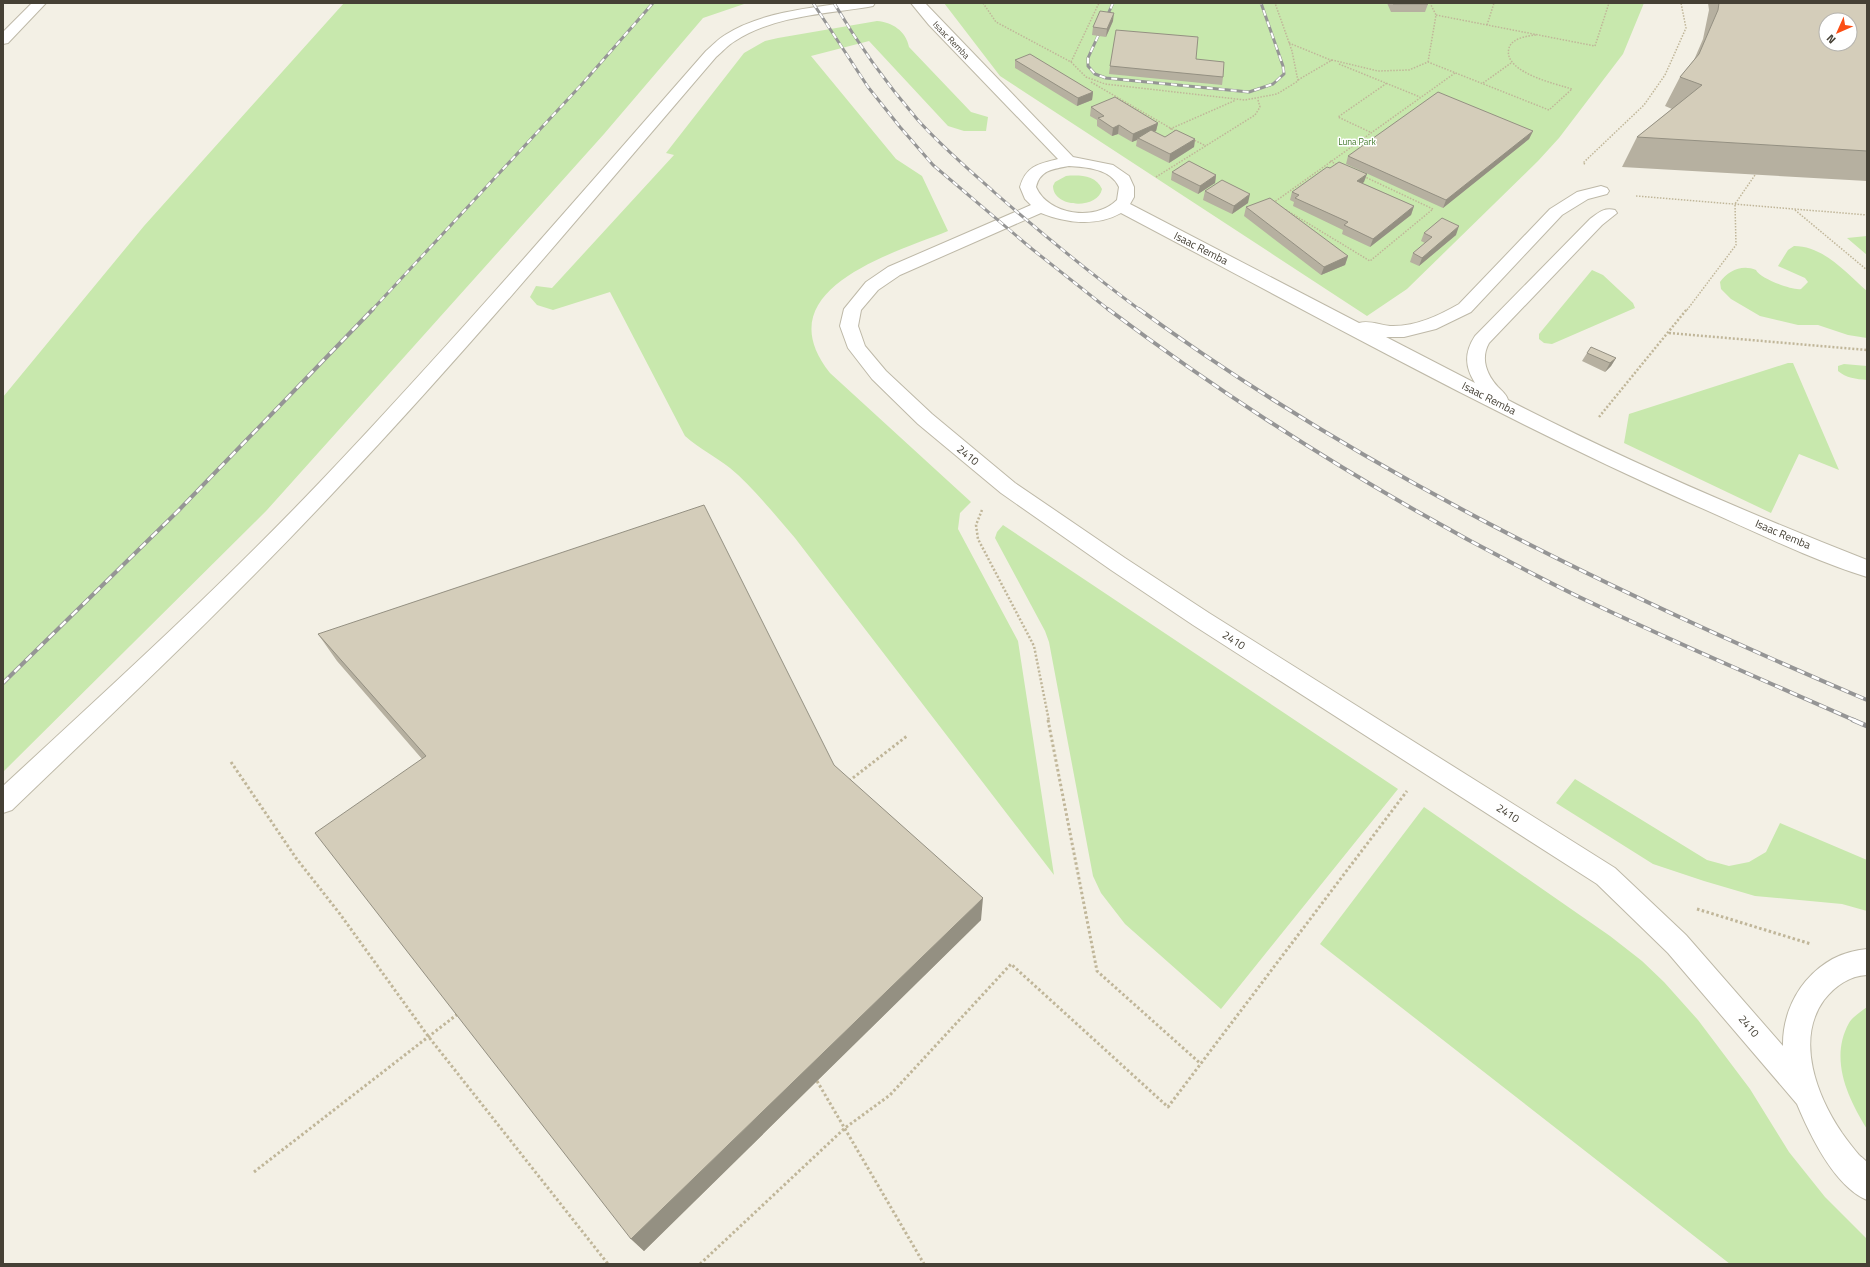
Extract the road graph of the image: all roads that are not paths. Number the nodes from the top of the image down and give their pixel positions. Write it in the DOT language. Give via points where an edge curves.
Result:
graph roads {
  1 [pos="868,3"];
  2 [pos="918,3"];
  3 [pos="39,4"];
  4 [pos="3,40"];
  5 [pos="1070,161"];
  6 [pos="1601,191"];
  7 [pos="1040,206"];
  8 [pos="1121,206"];
  9 [pos="1609,213"];
  10 [pos="1336,318"];
  11 [pos="1508,408"];
  12 [pos="1867,569"];
  13 [pos="3,802"];
  14 [pos="1865,962"];
  15 [pos="1805,1094"];
  16 [pos="1867,1185"];
  1 -- 13 [label="street" via="757,26 732,37 711,54 489,310 326,488 180,635"];
  2 -- 5 [label="street, Isaac Remba"];
  3 -- 4 [label="street"];
  5 -- 7 [label="street" via="1046,166 1030,177 1028,192 1032,200"];
  5 -- 8 [label="street" via="1100,165 1113,171 1127,188"];
  6 -- 10 [label="street" via="1583,195 1556,212 1465,308 1447,319 1428,326 1393,332 1373,330"];
  7 -- 8 [label="street" via="1052,213 1082,218 1097,216"];
  7 -- 15 [label="street, 2410" via="894,272 872,286 853,309 849,326 857,348 879,375 925,419 1008,488 1201,620 1606,876 1677,944"];
  8 -- 10 [label="street, Isaac Remba"];
  9 -- 11 [label="street" via="1596,222 1481,340 1476,352 1481,378"];
  10 -- 11 [label="street, Isaac Remba"];
  11 -- 12 [label="street, Isaac Remba" via="1623,465"];
  14 -- 15 [label="street" via="1832,973 1810,992 1798,1020 1796,1054"];
  15 -- 16 [label="street" via="1826,1136"];
}
